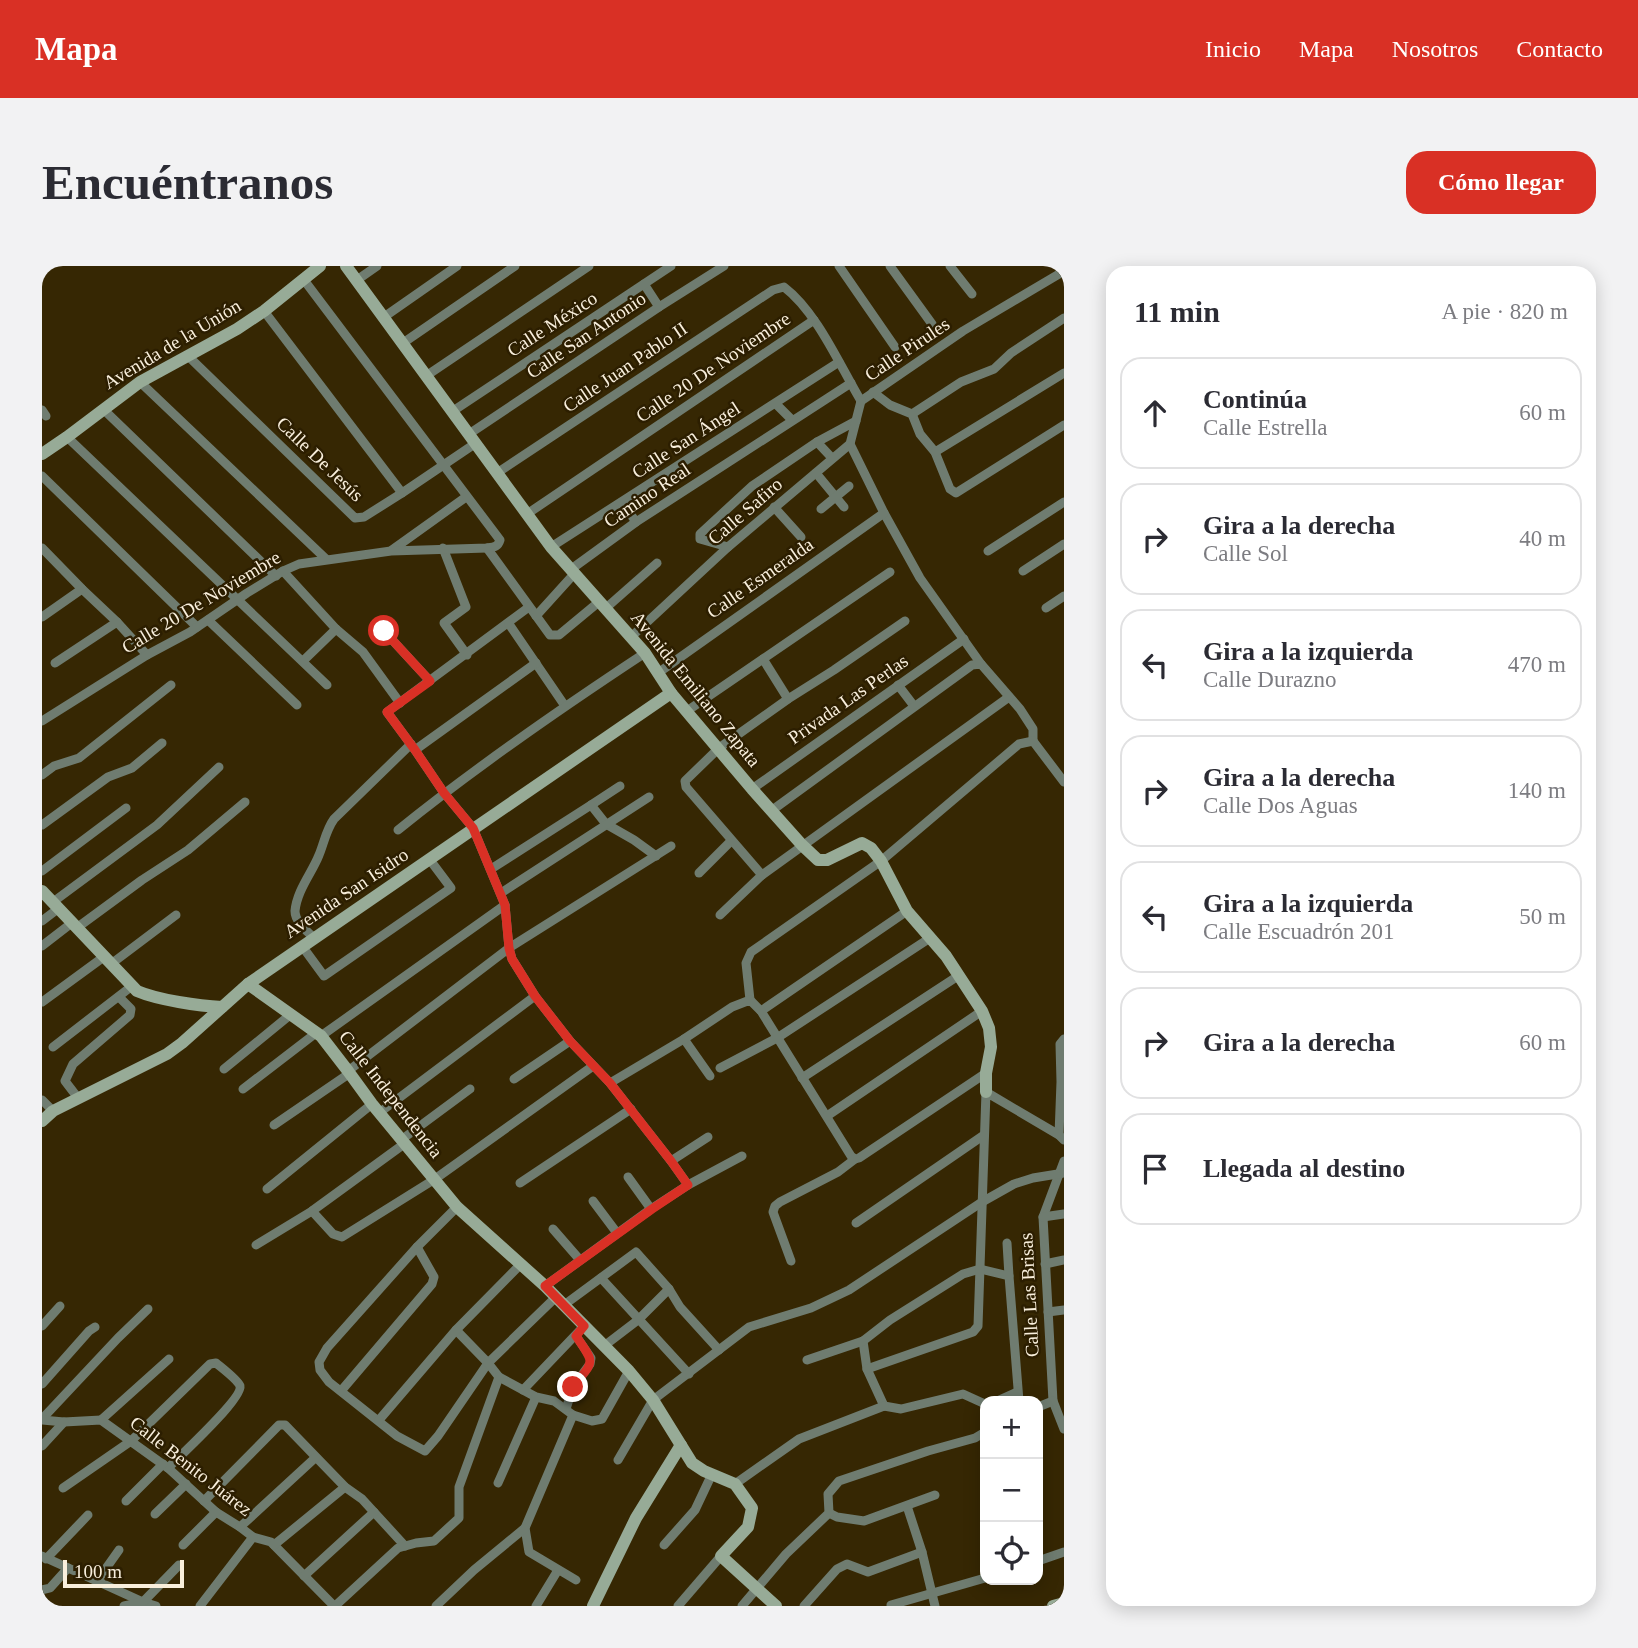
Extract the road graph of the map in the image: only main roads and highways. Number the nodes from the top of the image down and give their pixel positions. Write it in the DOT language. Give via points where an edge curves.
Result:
graph roads {
  1 [pos="320,266"];
  2 [pos="346,266"];
  3 [pos="42,454"];
  4 [pos="671,693"];
  5 [pos="42,891"];
  6 [pos="248,984"];
  7 [pos="222,1007"];
  8 [pos="986,1092"];
  9 [pos="42,1121"];
  10 [pos="681,1445"];
  11 [pos="593,1606"];
  12 [pos="776,1606"];
  1 -- 3 [label="main road, Avenida de la Unión" via="264,311 140,382"];
  2 -- 4 [label="main road, Avenida Emiliano Zapata" via="551,547 645,653"];
  4 -- 6 [label="main road, Avenida San Isidro"];
  4 -- 8 [label="main road, Avenida Emiliano Zapata" via="818,860 862,843 871,848 907,911 946,956 982,1011 991,1047"];
  5 -- 7 [label="main road" via="132,986 145,994"];
  6 -- 7 [label="main road, Avenida San Isidro"];
  6 -- 10 [label="main road, Calle Independencia" via="318,1035 457,1207 560,1301 580,1331 604,1346 629,1371"];
  7 -- 9 [label="main road, Avenida San Isidro" via="167,1054 53,1111"];
  10 -- 11 [label="main road" via="636,1518"];
  10 -- 12 [label="main road, Calle Independencia" via="704,1471 735,1484 752,1508 748,1527 721,1556"];
}
